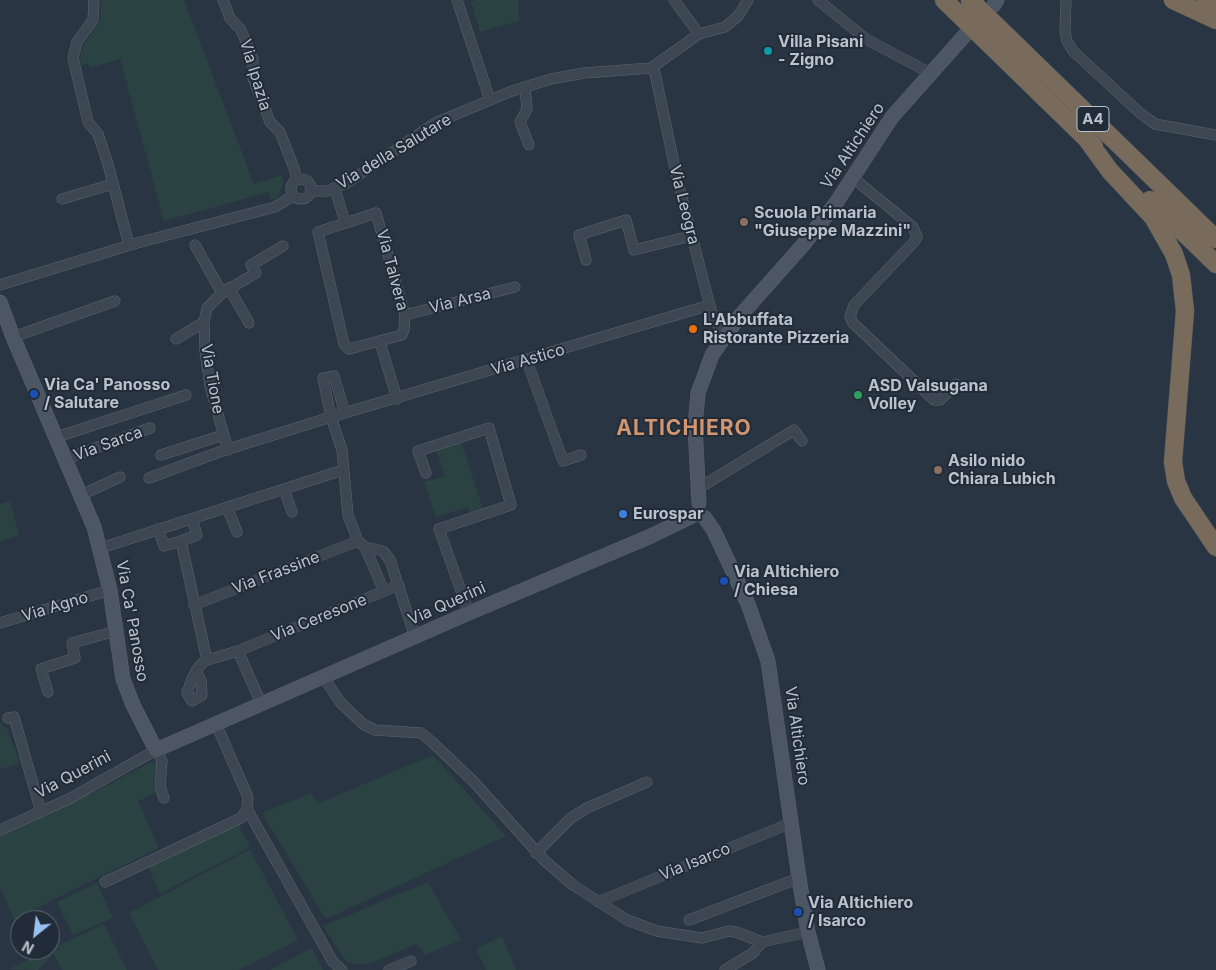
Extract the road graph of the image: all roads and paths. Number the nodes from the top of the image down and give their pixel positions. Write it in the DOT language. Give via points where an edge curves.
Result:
graph roads {
  1 [pos="94,0"];
  2 [pos="223,0"];
  3 [pos="457,0"];
  4 [pos="674,0"];
  5 [pos="748,0"];
  6 [pos="818,0"];
  7 [pos="944,0"];
  8 [pos="970,0"];
  9 [pos="1066,0"];
  10 [pos="1173,0"];
  11 [pos="1206,0"];
  12 [pos="1216,4"];
  13 [pos="1216,20"];
  14 [pos="699,34"];
  15 [pos="963,37"];
  16 [pos="653,70"];
  17 [pos="930,73"];
  18 [pos="525,87"];
  19 [pos="490,100"];
  20 [pos="1216,135"];
  21 [pos="1086,138"];
  22 [pos="529,145"];
  23 [pos="852,177"];
  24 [pos="297,180"];
  25 [pos="113,184"];
  26 [pos="335,189"];
  27 [pos="311,191"];
  28 [pos="293,196"];
  29 [pos="62,199"];
  30 [pos="345,222"];
  31 [pos="691,236"];
  32 [pos="1216,239"];
  33 [pos="195,245"];
  34 [pos="129,246"];
  35 [pos="282,246"];
  36 [pos="586,260"];
  37 [pos="1216,264"];
  38 [pos="0,285"];
  39 [pos="515,287"];
  40 [pos="226,290"];
  41 [pos="115,300"];
  42 [pos="0,302"];
  43 [pos="710,305"];
  44 [pos="405,315"];
  45 [pos="204,322"];
  46 [pos="249,323"];
  47 [pos="404,329"];
  48 [pos="727,332"];
  49 [pos="13,337"];
  50 [pos="176,339"];
  51 [pos="380,342"];
  52 [pos="344,344"];
  53 [pos="527,361"];
  54 [pos="956,384"];
  55 [pos="186,396"];
  56 [pos="397,399"];
  57 [pos="345,414"];
  58 [pos="331,418"];
  59 [pos="150,428"];
  60 [pos="223,435"];
  61 [pos="57,438"];
  62 [pos="802,440"];
  63 [pos="228,450"];
  64 [pos="162,455"];
  65 [pos="581,455"];
  66 [pos="66,459"];
  67 [pos="343,470"];
  68 [pos="426,473"];
  69 [pos="120,477"];
  70 [pos="149,478"];
  71 [pos="699,488"];
  72 [pos="284,489"];
  73 [pos="81,495"];
  74 [pos="227,507"];
  75 [pos="292,512"];
  76 [pos="699,517"];
  77 [pos="192,519"];
  78 [pos="158,529"];
  79 [pos="237,532"];
  80 [pos="181,541"];
  81 [pos="361,544"];
  82 [pos="1216,547"];
  83 [pos="101,548"];
  84 [pos="399,585"];
  85 [pos="110,590"];
  86 [pos="384,591"];
  87 [pos="194,605"];
  88 [pos="468,613"];
  89 [pos="0,623"];
  90 [pos="116,631"];
  91 [pos="415,637"];
  92 [pos="238,651"];
  93 [pos="207,660"];
  94 [pos="196,671"];
  95 [pos="323,676"];
  96 [pos="48,692"];
  97 [pos="261,703"];
  98 [pos="8,718"];
  99 [pos="216,724"];
  100 [pos="156,750"];
  101 [pos="647,782"];
  102 [pos="164,798"];
  103 [pos="247,808"];
  104 [pos="41,812"];
  105 [pos="791,823"];
  106 [pos="0,830"];
  107 [pos="536,853"];
  108 [pos="798,878"];
  109 [pos="105,882"];
  110 [pos="598,902"];
  111 [pos="689,920"];
  112 [pos="808,932"];
  113 [pos="762,942"];
  114 [pos="411,961"];
  115 [pos="342,970"];
  116 [pos="389,970"];
  117 [pos="725,970"];
  118 [pos="818,970"];
  1 -- 25 [label="street" via="93,20 77,42 72,58 88,122 101,140"];
  2 -- 24 [label="street, Via Ipazia" via="253,59 253,78 270,122 280,132"];
  3 -- 19 [label="street"];
  4 -- 14 [label="street"];
  5 -- 14 [label="street" via="738,16 725,26"];
  6 -- 17 [label="street" via="866,39"];
  7 -- 21 [label="highway, A4"];
  8 -- 32 [label="highway, A4"];
  9 -- 20 [label="street" via="1067,41 1140,113 1155,124"];
  10 -- 13 [label="highway"];
  11 -- 12 [label="highway"];
  14 -- 16 [label="street"];
  15 -- 17 [label="street, Via Altichiero"];
  16 -- 18 [label="street, Via della Salutare" via="584,73"];
  16 -- 31 [label="street, Via Leogra"];
  17 -- 23 [label="street, Via Altichiero" via="886,124"];
  18 -- 19 [label="street, Via della Salutare"];
  18 -- 22 [label="street" via="527,109 520,122"];
  19 -- 26 [label="street, Via della Salutare" via="435,123 358,177"];
  21 -- 37 [label="highway, A4"];
  21 -- 82 [label="highway" via="1110,171 1153,217 1174,254 1181,275 1185,311 1172,462 1183,498"];
  23 -- 48 [label="street, Via Altichiero" via="804,245"];
  23 -- 54 [label="street" via="913,227 916,237 854,305 850,318 852,323 934,400 940,400"];
  24 -- 27 [label="street, Via della Salutare" via="307,181"];
  24 -- 28 [label="street" via="291,187"];
  25 -- 29 [label="street"];
  25 -- 34 [label="street"];
  26 -- 27 [label="street, Via della Salutare"];
  26 -- 30 [label="street"];
  27 -- 28 [label="street, Via della Salutare" via="305,198"];
  28 -- 34 [label="street, Via della Salutare" via="274,207"];
  30 -- 44 [label="street, Via Talvera" via="376,213"];
  30 -- 52 [label="street, Via Talvera" via="318,232"];
  31 -- 36 [label="street" via="634,250 626,220 579,236"];
  31 -- 43 [label="street, Via Leogra"];
  33 -- 40 [label="street"];
  34 -- 38 [label="street, Via della Salutare"];
  35 -- 40 [label="street, Via Tione" via="251,265 256,273"];
  39 -- 44 [label="street, Via Arsa"];
  40 -- 45 [label="street, Via Tione" via="207,308"];
  40 -- 46 [label="street"];
  41 -- 49 [label="street"];
  42 -- 49 [label="street, Via Ca' Panosso"];
  43 -- 48 [label="street, Via Leogra" via="715,321"];
  43 -- 53 [label="street, Via Astico"];
  44 -- 47 [label="street, Via Talvera"];
  45 -- 50 [label="street, Via Tione"];
  45 -- 60 [label="street, Via Tione" via="210,386"];
  47 -- 51 [label="street, Via Talvera" via="402,335"];
  47 -- 52 [label="street, Via Talvera"];
  48 -- 71 [label="street, Via Altichiero" via="708,364 698,393 695,426"];
  49 -- 61 [label="street, Via Ca' Panosso"];
  51 -- 52 [label="street, Via Talvera" via="349,349"];
  51 -- 56 [label="street"];
  53 -- 56 [label="street, Via Astico"];
  53 -- 65 [label="street" via="563,461"];
  55 -- 61 [label="street"];
  56 -- 57 [label="street, Via Astico"];
  57 -- 58 [label="street, Via Astico"];
  57 -- 58 [label="street" via="334,376 329,376 322,382"];
  58 -- 63 [label="street, Via Astico"];
  58 -- 67 [label="street" via="342,450"];
  59 -- 66 [label="street, Via Sarca"];
  60 -- 63 [label="street, Via Tione"];
  60 -- 64 [label="street, Via Tione"];
  61 -- 66 [label="street, Via Ca' Panosso"];
  62 -- 71 [label="street" via="794,430"];
  63 -- 70 [label="street, Via Astico"];
  66 -- 73 [label="street, Via Ca' Panosso"];
  67 -- 72 [label="street"];
  67 -- 81 [label="street" via="348,514"];
  68 -- 88 [label="street" via="418,451 489,428 512,505 439,529"];
  69 -- 73 [label="street"];
  71 -- 76 [label="street, Via Altichiero" via="699,503 708,508"];
  72 -- 74 [label="street"];
  72 -- 75 [label="street"];
  73 -- 83 [label="street, Via Ca' Panosso"];
  74 -- 77 [label="street"];
  74 -- 79 [label="street"];
  76 -- 88 [label="street, Via Querini"];
  76 -- 105 [label="street, Via Altichiero" via="714,531 748,604 768,661"];
  77 -- 78 [label="street"];
  77 -- 80 [label="street" via="197,535"];
  78 -- 80 [label="street" via="164,546"];
  78 -- 83 [label="street"];
  80 -- 87 [label="street"];
  81 -- 84 [label="street" via="383,551 390,560"];
  81 -- 86 [label="street"];
  81 -- 87 [label="street, Via Frassine"];
  83 -- 85 [label="street, Via Ca' Panosso"];
  84 -- 86 [label="street, Via Ceresone"];
  84 -- 91 [label="street"];
  85 -- 89 [label="street, Via Agno"];
  85 -- 90 [label="street, Via Ca' Panosso"];
  86 -- 92 [label="street, Via Ceresone"];
  87 -- 93 [label="street"];
  88 -- 91 [label="street, Via Querini"];
  90 -- 96 [label="street" via="72,643 75,658 41,669"];
  90 -- 100 [label="street, Via Ca' Panosso" via="123,680"];
  91 -- 95 [label="street, Via Querini"];
  92 -- 93 [label="street, Via Ceresone"];
  92 -- 97 [label="street"];
  93 -- 94 [label="street, Via Ceresone"];
  95 -- 97 [label="street, Via Querini"];
  95 -- 107 [label="street" via="340,702 363,724 375,730 421,733 431,741 473,781"];
  97 -- 99 [label="street, Via Querini"];
  98 -- 104 [label="street" via="14,717"];
  99 -- 100 [label="street, Via Querini"];
  99 -- 103 [label="street" via="248,797"];
  100 -- 102 [label="street" via="162,762 160,787"];
  100 -- 104 [label="street, Via Querini"];
  101 -- 107 [label="street" via="571,818"];
  103 -- 109 [label="street" via="241,818"];
  103 -- 115 [label="street" via="332,962"];
  104 -- 106 [label="street, Via Querini"];
  105 -- 108 [label="street, Via Altichiero"];
  105 -- 110 [label="street, Via Isarco"];
  107 -- 110 [label="street"];
  108 -- 111 [label="street"];
  108 -- 112 [label="street, Via Altichiero"];
  110 -- 113 [label="street" via="627,920 657,931 702,938 728,931"];
  112 -- 113 [label="street"];
  112 -- 118 [label="street, Via Altichiero"];
  113 -- 117 [label="street" via="753,952"];
  114 -- 116 [label="street"];
}
